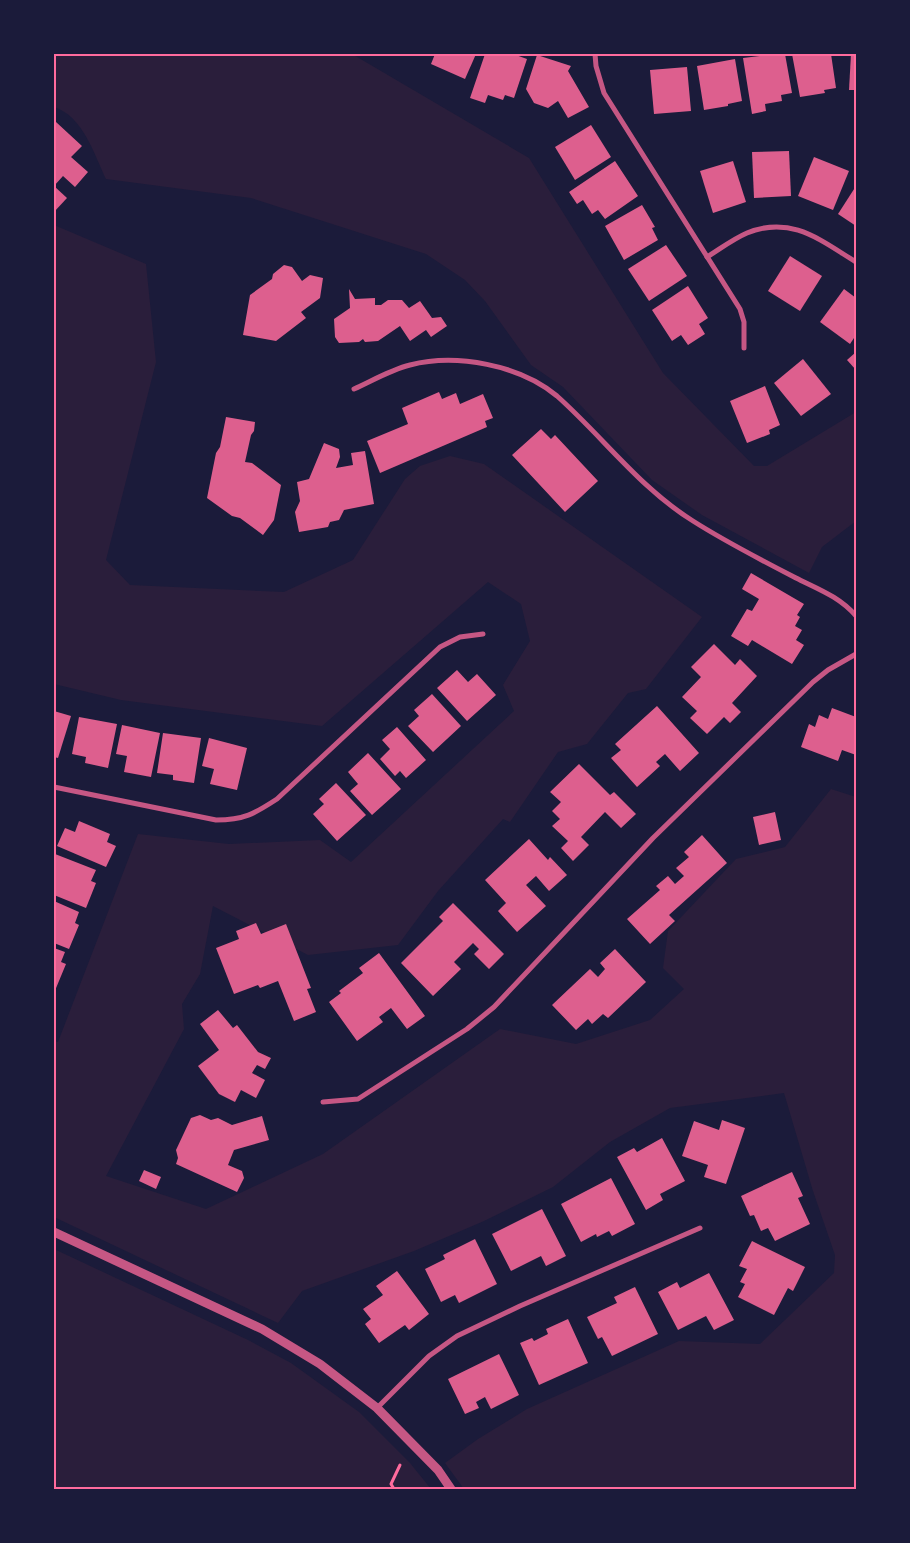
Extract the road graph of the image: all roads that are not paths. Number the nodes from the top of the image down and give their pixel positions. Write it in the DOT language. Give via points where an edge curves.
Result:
graph roads {
  1 [pos="595,54"];
  2 [pos="707,257"];
  3 [pos="856,262"];
  4 [pos="744,348"];
  5 [pos="354,389"];
  6 [pos="856,616"];
  7 [pos="483,634"];
  8 [pos="856,654"];
  9 [pos="54,787"];
  10 [pos="323,1102"];
  11 [pos="700,1228"];
  12 [pos="54,1232"];
  13 [pos="377,1408"];
  14 [pos="451,1489"];
  1 -- 2 [label="street" via="604,93"];
  2 -- 3 [label="street" via="746,233 780,226 811,235"];
  2 -- 4 [label="street" via="740,309 744,322"];
  5 -- 6 [label="street" via="410,365 441,360 492,365 532,378 556,395 630,470 672,507 740,549 831,594"];
  7 -- 9 [label="street" via="460,637 440,647 276,799 254,814 235,820 216,820"];
  8 -- 10 [label="street" via="813,682 654,838 494,1008 358,1099"];
  11 -- 13 [label="street" via="457,1336 429,1356"];
  12 -- 13 [label="street" via="262,1329 320,1364"];
  13 -- 14 [label="street" via="438,1470"];
}
